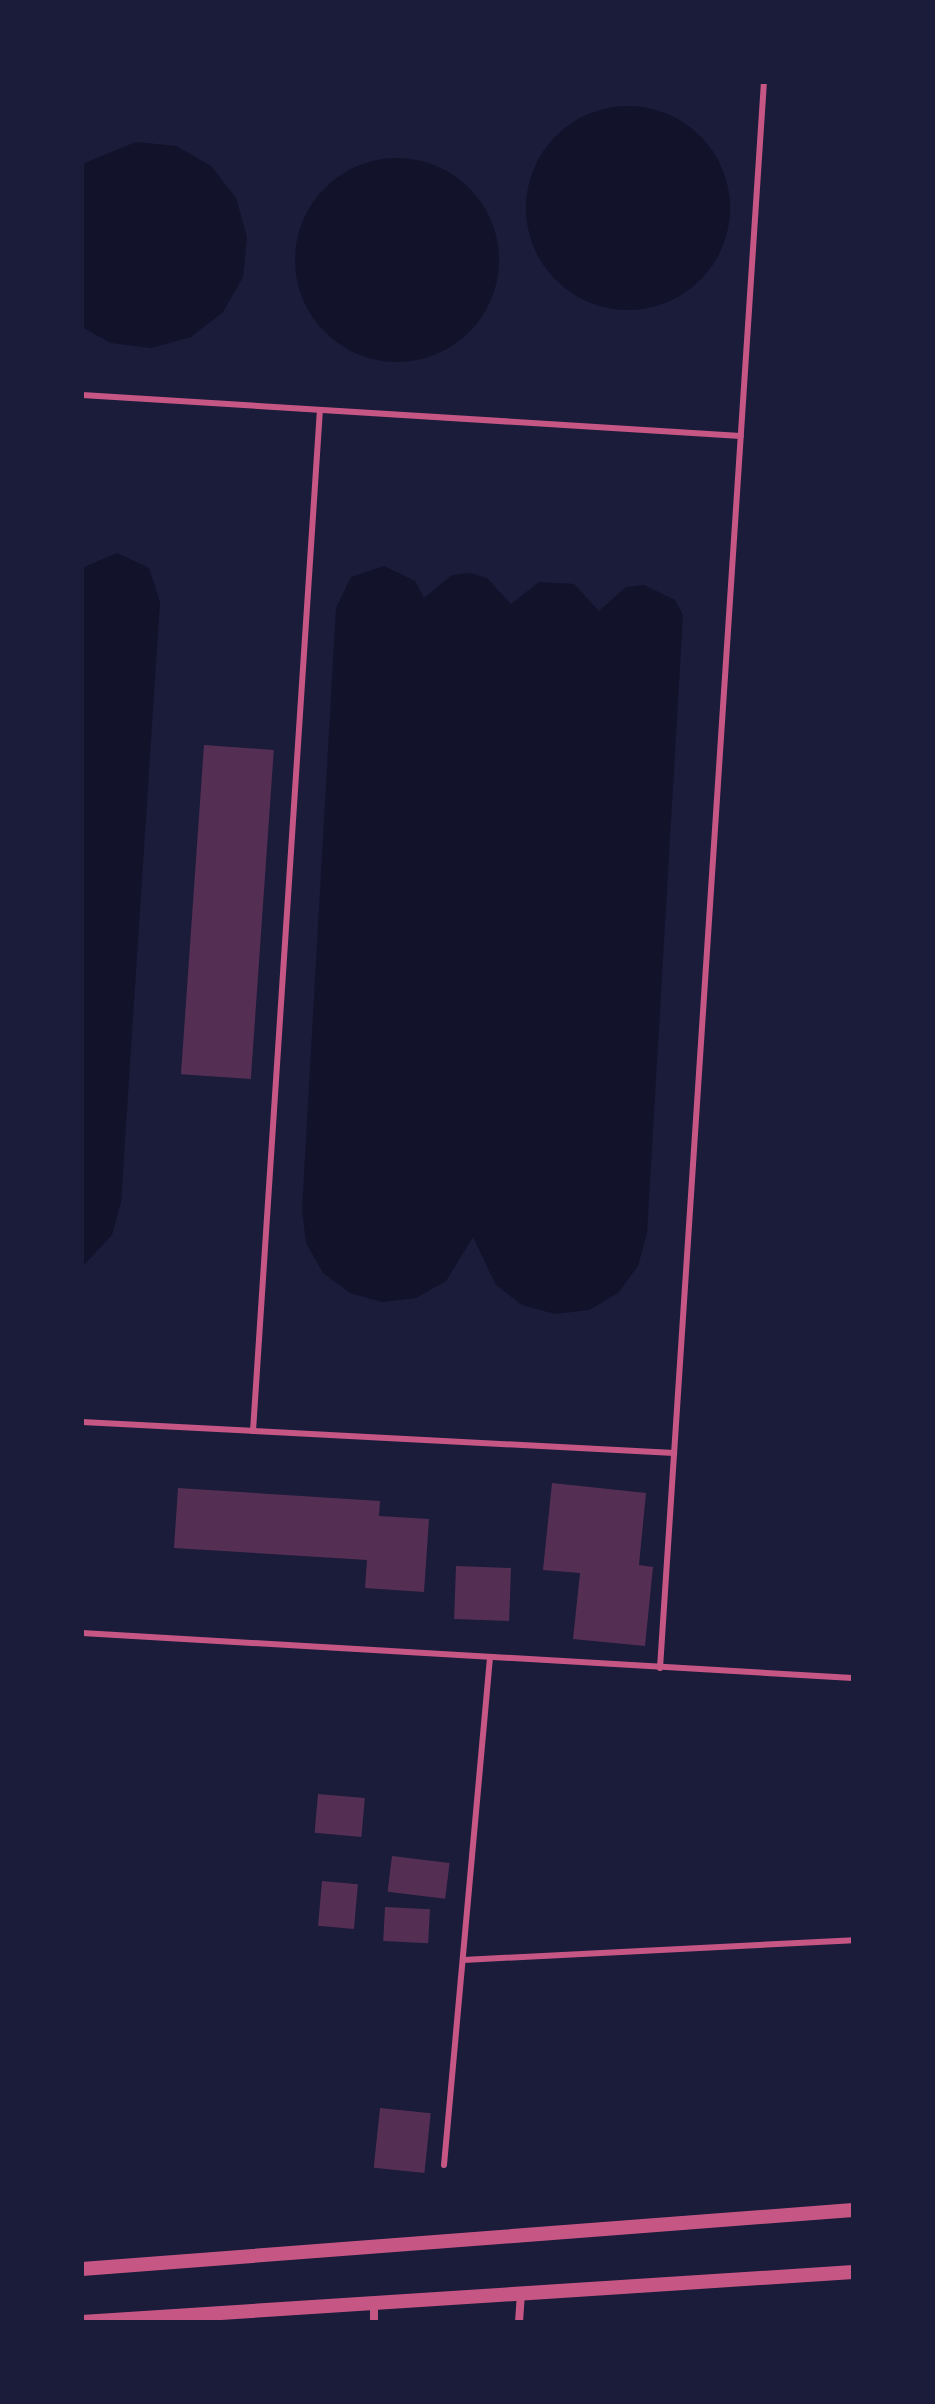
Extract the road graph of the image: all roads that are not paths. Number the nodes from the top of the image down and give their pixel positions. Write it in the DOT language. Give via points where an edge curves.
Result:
graph roads {
  1 [pos="764,82"];
  2 [pos="82,395"];
  3 [pos="320,410"];
  4 [pos="741,436"];
  5 [pos="82,1422"];
  6 [pos="253,1431"];
  7 [pos="674,1453"];
  8 [pos="82,1633"];
  9 [pos="490,1658"];
  10 [pos="660,1668"];
  11 [pos="853,1678"];
  12 [pos="853,1940"];
  13 [pos="463,1960"];
  14 [pos="444,2165"];
  15 [pos="853,2210"];
  16 [pos="82,2269"];
  17 [pos="853,2272"];
  18 [pos="521,2294"];
  19 [pos="374,2303"];
  20 [pos="82,2322"];
  21 [pos="374,2322"];
  22 [pos="519,2322"];
  1 -- 4 [label="lane"];
  2 -- 3 [label="lane"];
  3 -- 4 [label="lane"];
  3 -- 6 [label="lane"];
  4 -- 7 [label="lane"];
  5 -- 6 [label="lane"];
  6 -- 7 [label="lane"];
  7 -- 10 [label="lane"];
  8 -- 9 [label="lane"];
  9 -- 10 [label="lane"];
  9 -- 13 [label="lane"];
  10 -- 11 [label="lane"];
  12 -- 13 [label="lane"];
  13 -- 14 [label="lane"];
  15 -- 16 [label="street"];
  17 -- 18 [label="street"];
  18 -- 19 [label="street"];
  18 -- 22 [label="street"];
  19 -- 20 [label="street"];
  19 -- 21 [label="street"];
}
